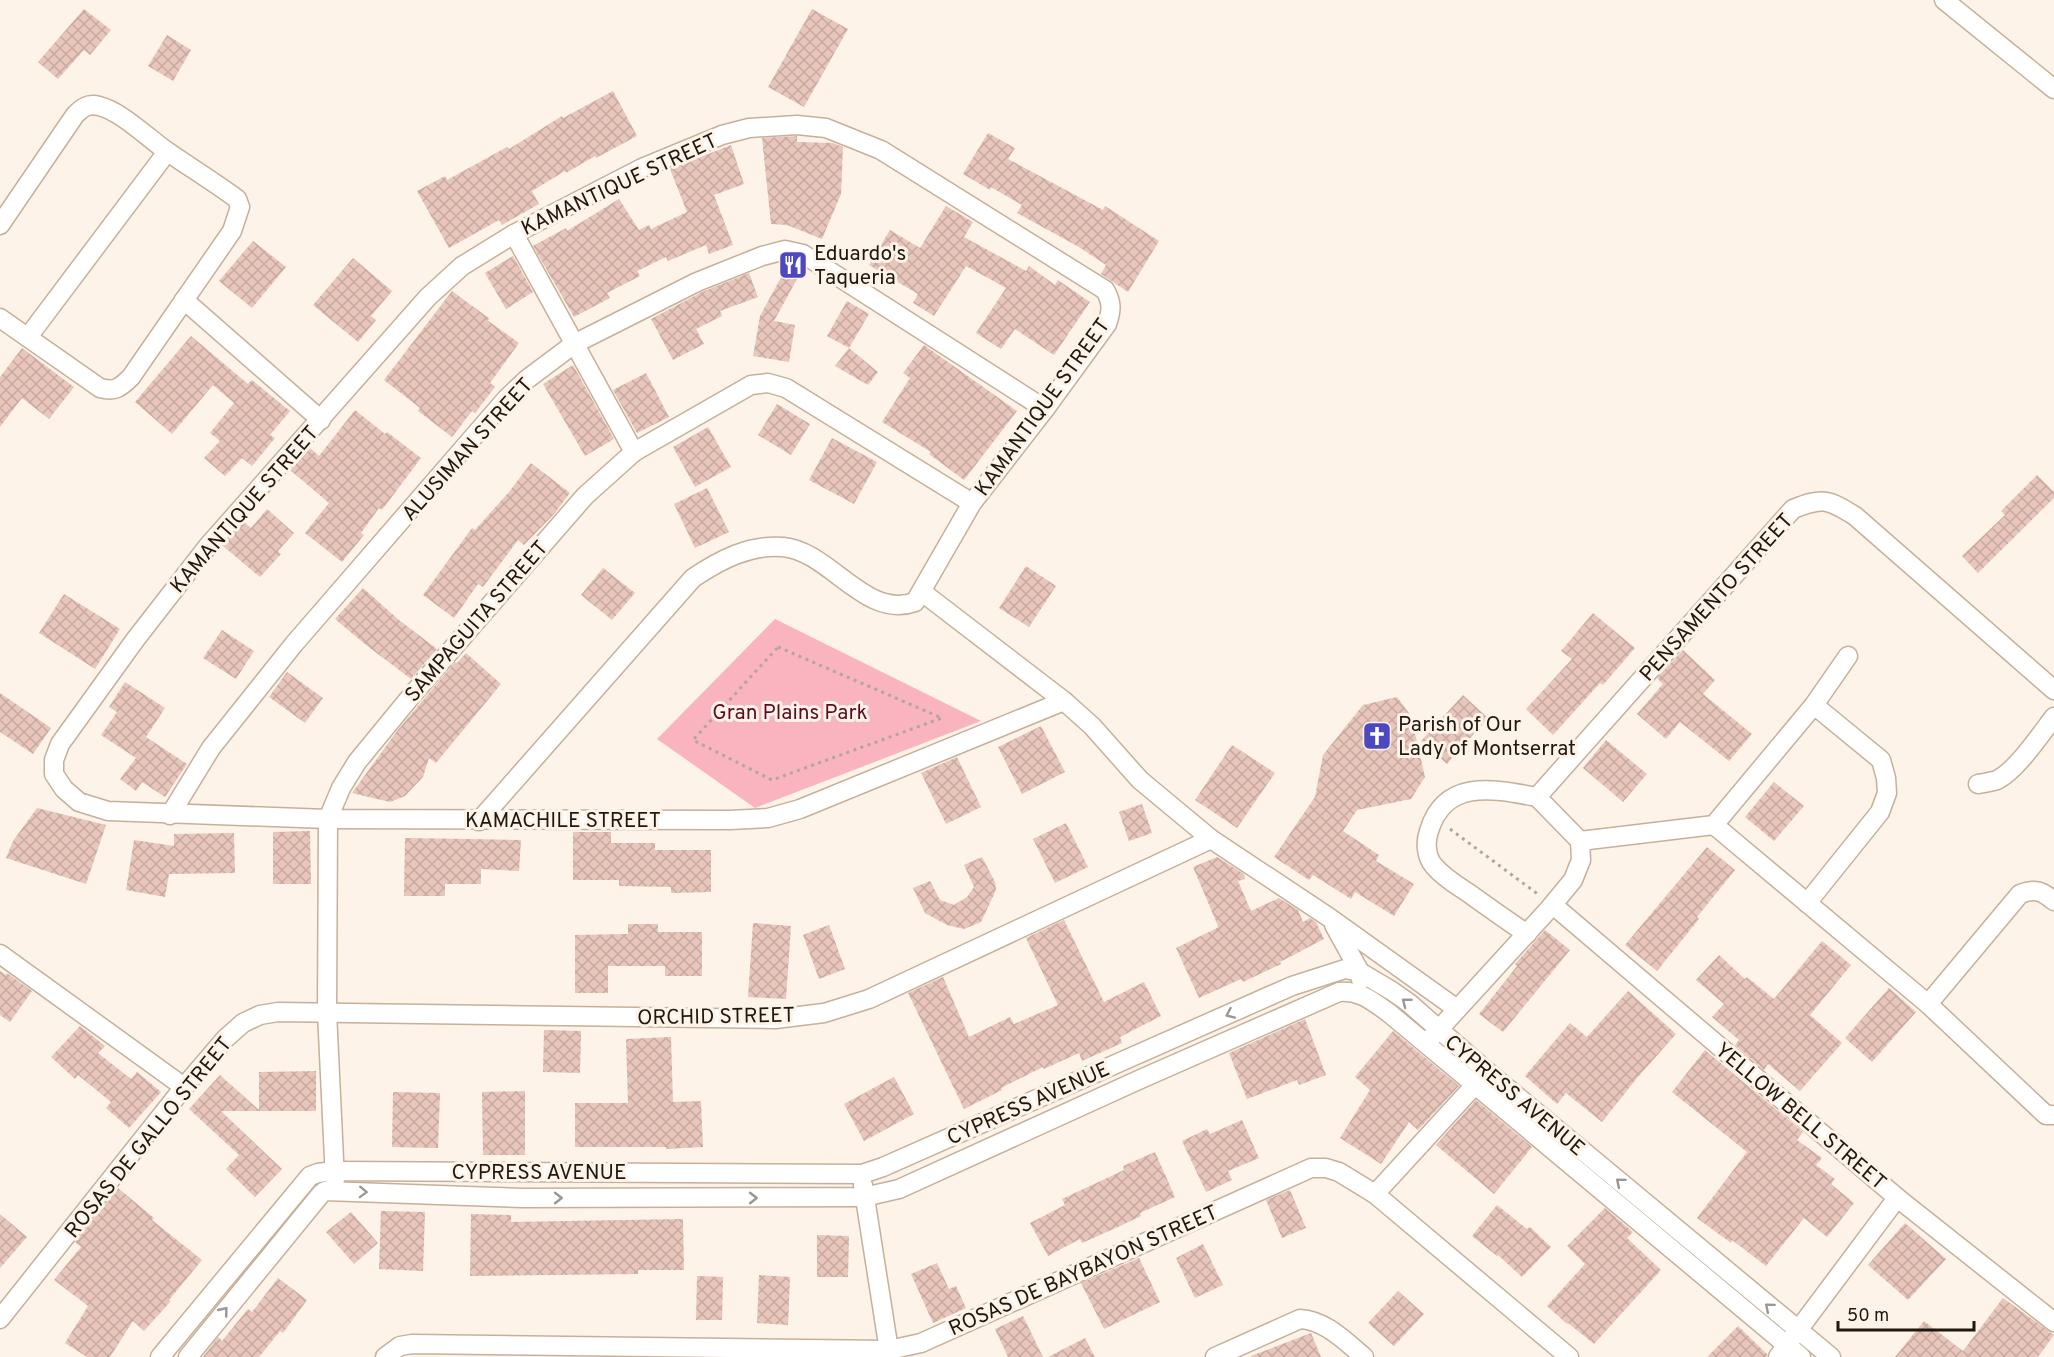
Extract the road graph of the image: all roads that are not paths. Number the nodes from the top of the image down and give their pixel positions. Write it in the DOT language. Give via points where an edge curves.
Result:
graph roads {
  1 [pos="1944,0"];
  2 [pos="2054,89"];
  3 [pos="167,152"];
  4 [pos="0,225"];
  5 [pos="514,234"];
  6 [pos="184,300"];
  7 [pos="0,318"];
  8 [pos="28,337"];
  9 [pos="574,344"];
  10 [pos="1046,409"];
  11 [pos="321,420"];
  12 [pos="634,452"];
  13 [pos="972,503"];
  14 [pos="922,592"];
  15 [pos="1848,656"];
  16 [pos="2054,690"];
  17 [pos="1064,701"];
  18 [pos="1814,705"];
  19 [pos="2054,717"];
  20 [pos="54,774"];
  21 [pos="1978,784"];
  22 [pos="1537,797"];
  23 [pos="170,815"];
  24 [pos="328,819"];
  25 [pos="479,821"];
  26 [pos="1714,825"];
  27 [pos="1211,839"];
  28 [pos="1580,841"];
  29 [pos="2054,901"];
  30 [pos="1807,903"];
  31 [pos="1552,905"];
  32 [pos="1330,918"];
  33 [pos="1527,934"];
  34 [pos="0,954"];
  35 [pos="1360,972"];
  36 [pos="1362,994"];
  37 [pos="1928,1004"];
  38 [pos="1457,1009"];
  39 [pos="327,1012"];
  40 [pos="1438,1030"];
  41 [pos="1427,1045"];
  42 [pos="1132,1057"];
  43 [pos="1483,1068"];
  44 [pos="1143,1078"];
  45 [pos="1474,1086"];
  46 [pos="184,1087"];
  47 [pos="2054,1115"];
  48 [pos="334,1171"];
  49 [pos="862,1174"];
  50 [pos="336,1191"];
  51 [pos="1375,1194"];
  52 [pos="864,1197"];
  53 [pos="1897,1198"];
  54 [pos="0,1319"];
  55 [pos="2054,1322"];
  56 [pos="1798,1331"];
  57 [pos="1788,1353"];
  58 [pos="890,1354"];
  59 [pos="160,1357"];
  60 [pos="188,1357"];
  61 [pos="386,1357"];
  62 [pos="1215,1357"];
  63 [pos="1364,1357"];
  64 [pos="1569,1357"];
  65 [pos="1831,1357"];
  1 -- 2 [label="street"];
  3 -- 4 [label="street" via="108,109 90,105 82,108"];
  3 -- 6 [label="street" via="237,199 240,207 228,238"];
  3 -- 8 [label="street"];
  5 -- 9 [label="street"];
  5 -- 10 [label="street, KAMANTIQUE STREET" via="642,168 722,135 749,128 826,128 880,150 1105,290 1112,310 1107,324"];
  5 -- 11 [label="street, KAMANTIQUE STREET" via="462,266 428,297"];
  6 -- 8 [label="street" via="131,377 112,391 100,388"];
  6 -- 11 [label="street"];
  7 -- 8 [label="street"];
  9 -- 10 [label="street, ALUSIMAN STREET" via="697,282 785,250 803,254"];
  9 -- 12 [label="street"];
  9 -- 23 [label="street, ALUSIMAN STREET" via="507,398 294,644 211,748"];
  10 -- 13 [label="street, KAMANTIQUE STREET"];
  11 -- 20 [label="street, KAMANTIQUE STREET" via="208,546 135,639 60,744"];
  12 -- 13 [label="street, SAMPAGUITA STREET" via="751,385 768,383 786,388"];
  12 -- 24 [label="street, SAMPAGUITA STREET" via="585,496 412,695 357,762"];
  13 -- 14 [label="street, KAMANTIQUE STREET"];
  14 -- 17 [label="street"];
  14 -- 25 [label="street" via="907,605 884,604 803,552 784,546 729,556 693,578"];
  15 -- 18 [label="street"];
  16 -- 22 [label="street, PENSAMENTO STREET" via="1855,516 1833,502 1813,501 1793,509"];
  17 -- 25 [label="street, KAMACHILE STREET" via="800,809 768,818"];
  17 -- 27 [label="street" via="1140,780"];
  18 -- 26 [label="street"];
  18 -- 30 [label="street" via="1881,760 1887,793 1880,812"];
  19 -- 21 [label="street" via="2007,773"];
  20 -- 23 [label="street, KAMACHILE STREET" via="79,802 108,811"];
  22 -- 28 [label="street"];
  22 -- 33 [label="street" via="1496,790 1451,798 1434,817 1426,850 1432,865 1446,878"];
  23 -- 24 [label="street, KAMACHILE STREET"];
  24 -- 25 [label="street, KAMACHILE STREET"];
  24 -- 39 [label="street, SAMPAGUITA STREET"];
  26 -- 28 [label="street"];
  26 -- 30 [label="street"];
  27 -- 32 [label="street"];
  27 -- 39 [label="street, ORCHID STREET" via="868,999 824,1013 776,1019"];
  28 -- 31 [label="street" via="1578,870"];
  29 -- 37 [label="street" via="2032,889 2020,894"];
  30 -- 37 [label="street"];
  31 -- 33 [label="street"];
  31 -- 53 [label="street, YELLOW BELL STREET"];
  32 -- 35 [label="street"];
  32 -- 38 [label="street"];
  33 -- 38 [label="street"];
  34 -- 46 [label="street"];
  35 -- 36 [label="street"];
  40 -- 35 [label="street, CYPRESS AVENUE, one-way" via="1409,1003"];
  35 -- 42 [label="street, CYPRESS AVENUE, one-way" via="1345,969 1292,986"];
  36 -- 41 [label="street, CYPRESS AVENUE"];
  36 -- 44 [label="street, CYPRESS AVENUE" via="1339,992"];
  37 -- 47 [label="street" via="2046,1115"];
  38 -- 40 [label="street"];
  39 -- 46 [label="street, ROSAS DE GALLO STREET" via="278,1012 243,1023"];
  39 -- 48 [label="street, SAMPAGUITA STREET"];
  40 -- 41 [label="street"];
  40 -- 43 [label="street, CYPRESS AVENUE"];
  41 -- 45 [label="street, CYPRESS AVENUE"];
  42 -- 44 [label="street"];
  42 -- 49 [label="street, CYPRESS AVENUE"];
  43 -- 45 [label="street"];
  56 -- 43 [label="street, CYPRESS AVENUE, one-way"];
  44 -- 52 [label="street, CYPRESS AVENUE" via="899,1189"];
  45 -- 51 [label="street"];
  45 -- 57 [label="street, CYPRESS AVENUE"];
  46 -- 54 [label="street, ROSAS DE GALLO STREET"];
  48 -- 49 [label="street, CYPRESS AVENUE"];
  48 -- 50 [label="street, SAMPAGUITA STREET"];
  48 -- 59 [label="street, CYPRESS AVENUE" via="310,1176"];
  49 -- 52 [label="street"];
  50 -- 52 [label="street, CYPRESS AVENUE, one-way" via="522,1198"];
  60 -- 50 [label="street, one-way" via="321,1194"];
  51 -- 58 [label="street, ROSAS DE BAYBAYON STREET" via="1339,1172 1311,1168"];
  51 -- 64 [label="street, ROSAS DE BAYBAYON STREET"];
  52 -- 58 [label="street"];
  53 -- 55 [label="street, YELLOW BELL STREET"];
  53 -- 56 [label="street"];
  56 -- 57 [label="street"];
  56 -- 65 [label="street, CYPRESS AVENUE"];
  58 -- 61 [label="street, ROSAS DE BAYBAYON STREET" via="412,1344 400,1346"];
  62 -- 63 [label="street" via="1300,1319 1311,1319"];
}
